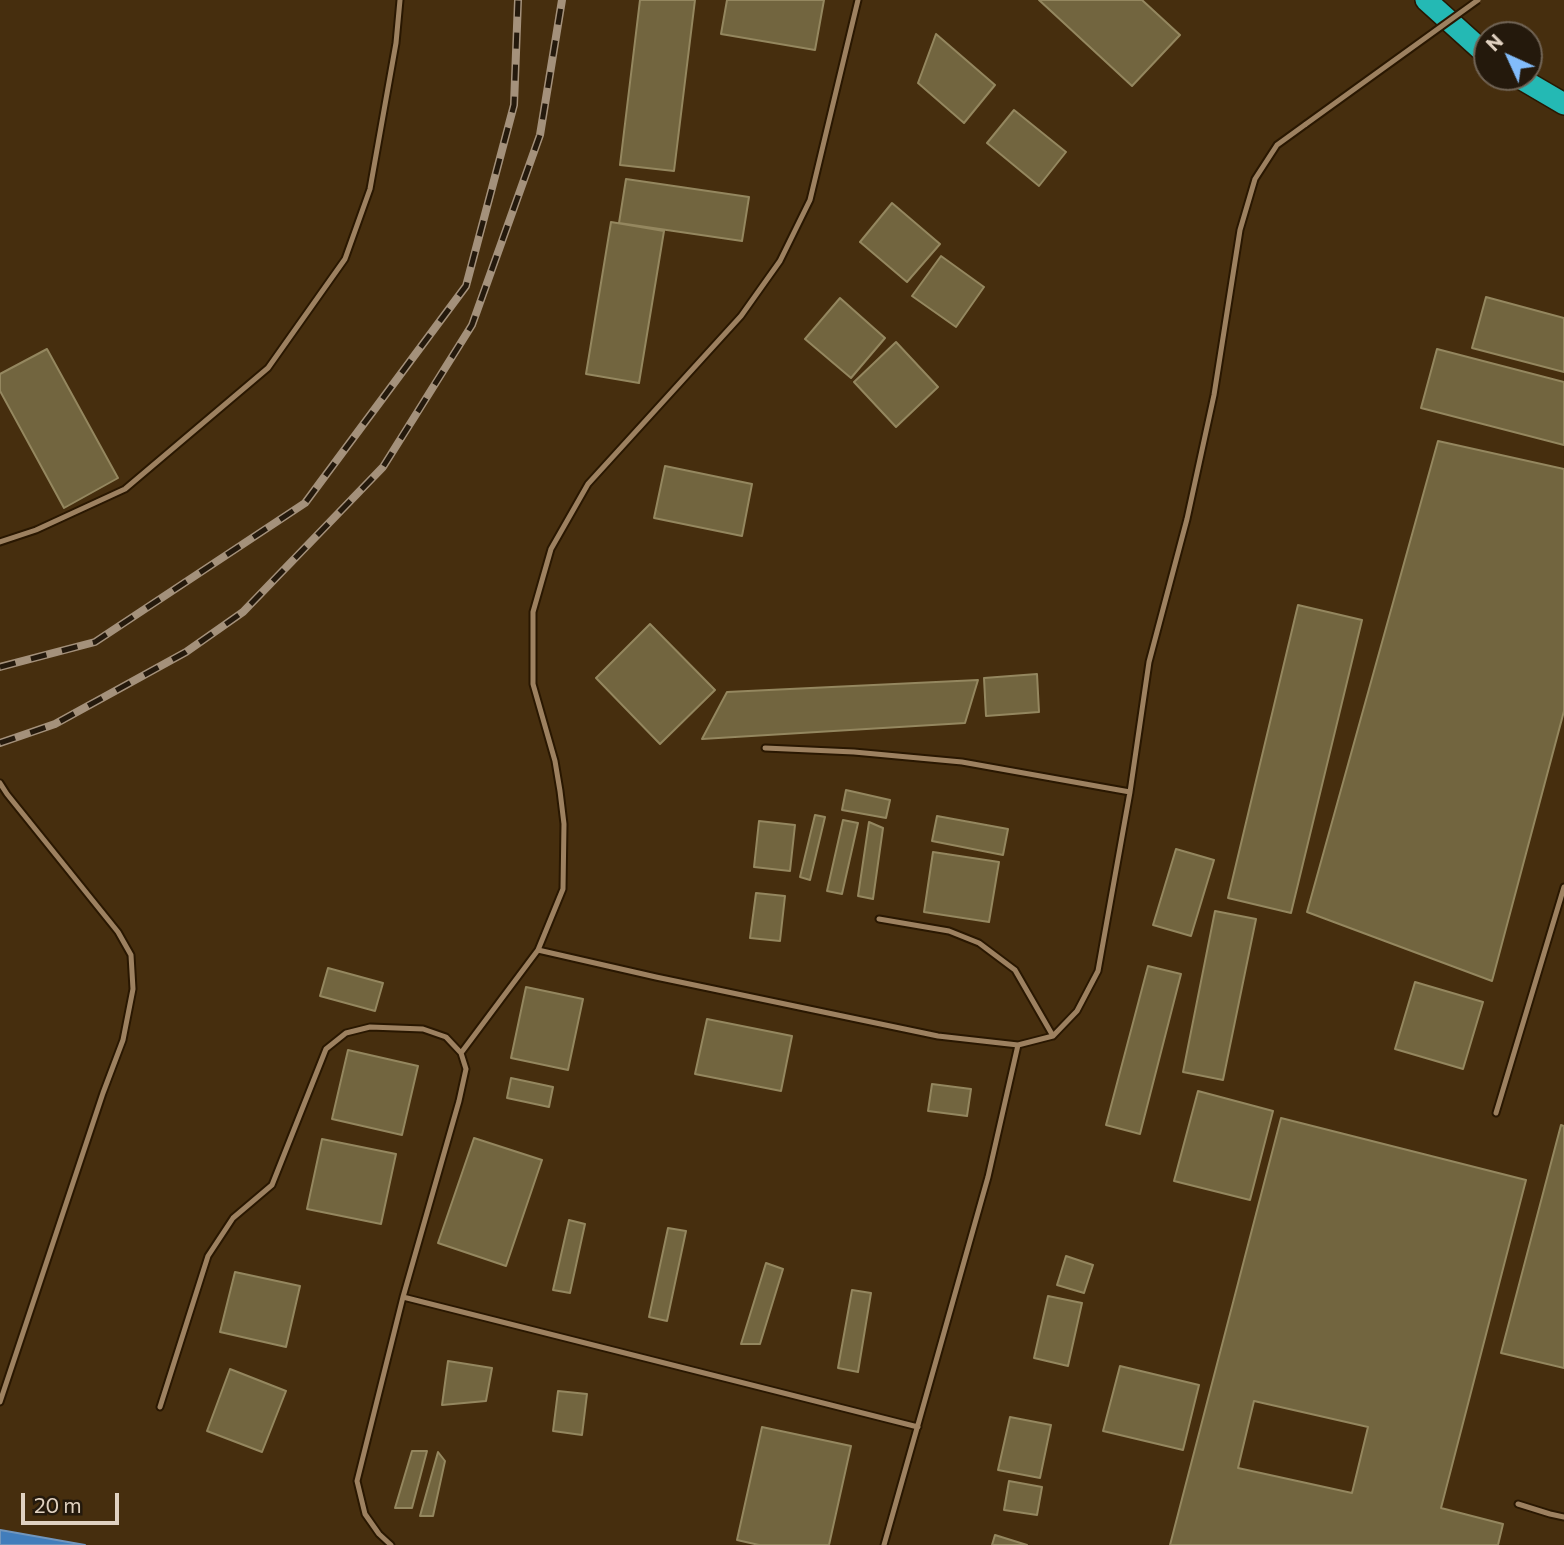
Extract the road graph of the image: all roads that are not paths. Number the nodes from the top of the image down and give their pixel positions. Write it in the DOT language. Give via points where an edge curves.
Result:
graph roads {
  1 [pos="401,0"];
  2 [pos="858,0"];
  3 [pos="1426,0"];
  4 [pos="1478,0"];
  5 [pos="1473,42"];
  6 [pos="1542,91"];
  7 [pos="1564,104"];
  8 [pos="0,542"];
  9 [pos="765,748"];
  10 [pos="0,783"];
  11 [pos="1130,792"];
  12 [pos="1564,887"];
  13 [pos="879,919"];
  14 [pos="538,950"];
  15 [pos="1053,1036"];
  16 [pos="1018,1045"];
  17 [pos="461,1053"];
  18 [pos="1496,1113"];
  19 [pos="403,1297"];
  20 [pos="0,1402"];
  21 [pos="160,1407"];
  22 [pos="918,1427"];
  23 [pos="1518,1504"];
  24 [pos="1564,1517"];
  25 [pos="391,1545"];
  26 [pos="884,1545"];
  1 -- 8 [label="lane" via="370,188 345,259 268,368 125,489"];
  2 -- 14 [label="lane" via="810,200 780,261 741,316 588,484 551,549 533,612 533,684 560,791 563,889"];
  3 -- 5 [label="highway"];
  4 -- 11 [label="lane, bridge" via="1277,145 1255,179 1240,230 1214,395 1187,519 1149,662"];
  6 -- 7 [label="highway"];
  9 -- 11 [label="lane" via="961,762"];
  10 -- 20 [label="lane" via="118,932 131,955 133,989 124,1040"];
  11 -- 15 [label="lane" via="1098,971 1077,1011"];
  12 -- 18 [label="lane"];
  13 -- 15 [label="lane" via="949,931 979,943 1015,970"];
  14 -- 16 [label="lane" via="938,1036"];
  14 -- 17 [label="lane"];
  15 -- 16 [label="lane"];
  16 -- 22 [label="lane" via="988,1177"];
  17 -- 19 [label="lane" via="466,1069 459,1101"];
  17 -- 21 [label="lane" via="446,1037 423,1029 370,1027 346,1033 326,1049 272,1185 233,1219 208,1256"];
  19 -- 22 [label="lane"];
  19 -- 25 [label="lane" via="357,1481 365,1514"];
  22 -- 26 [label="lane"];
  23 -- 24 [label="lane"];
}
